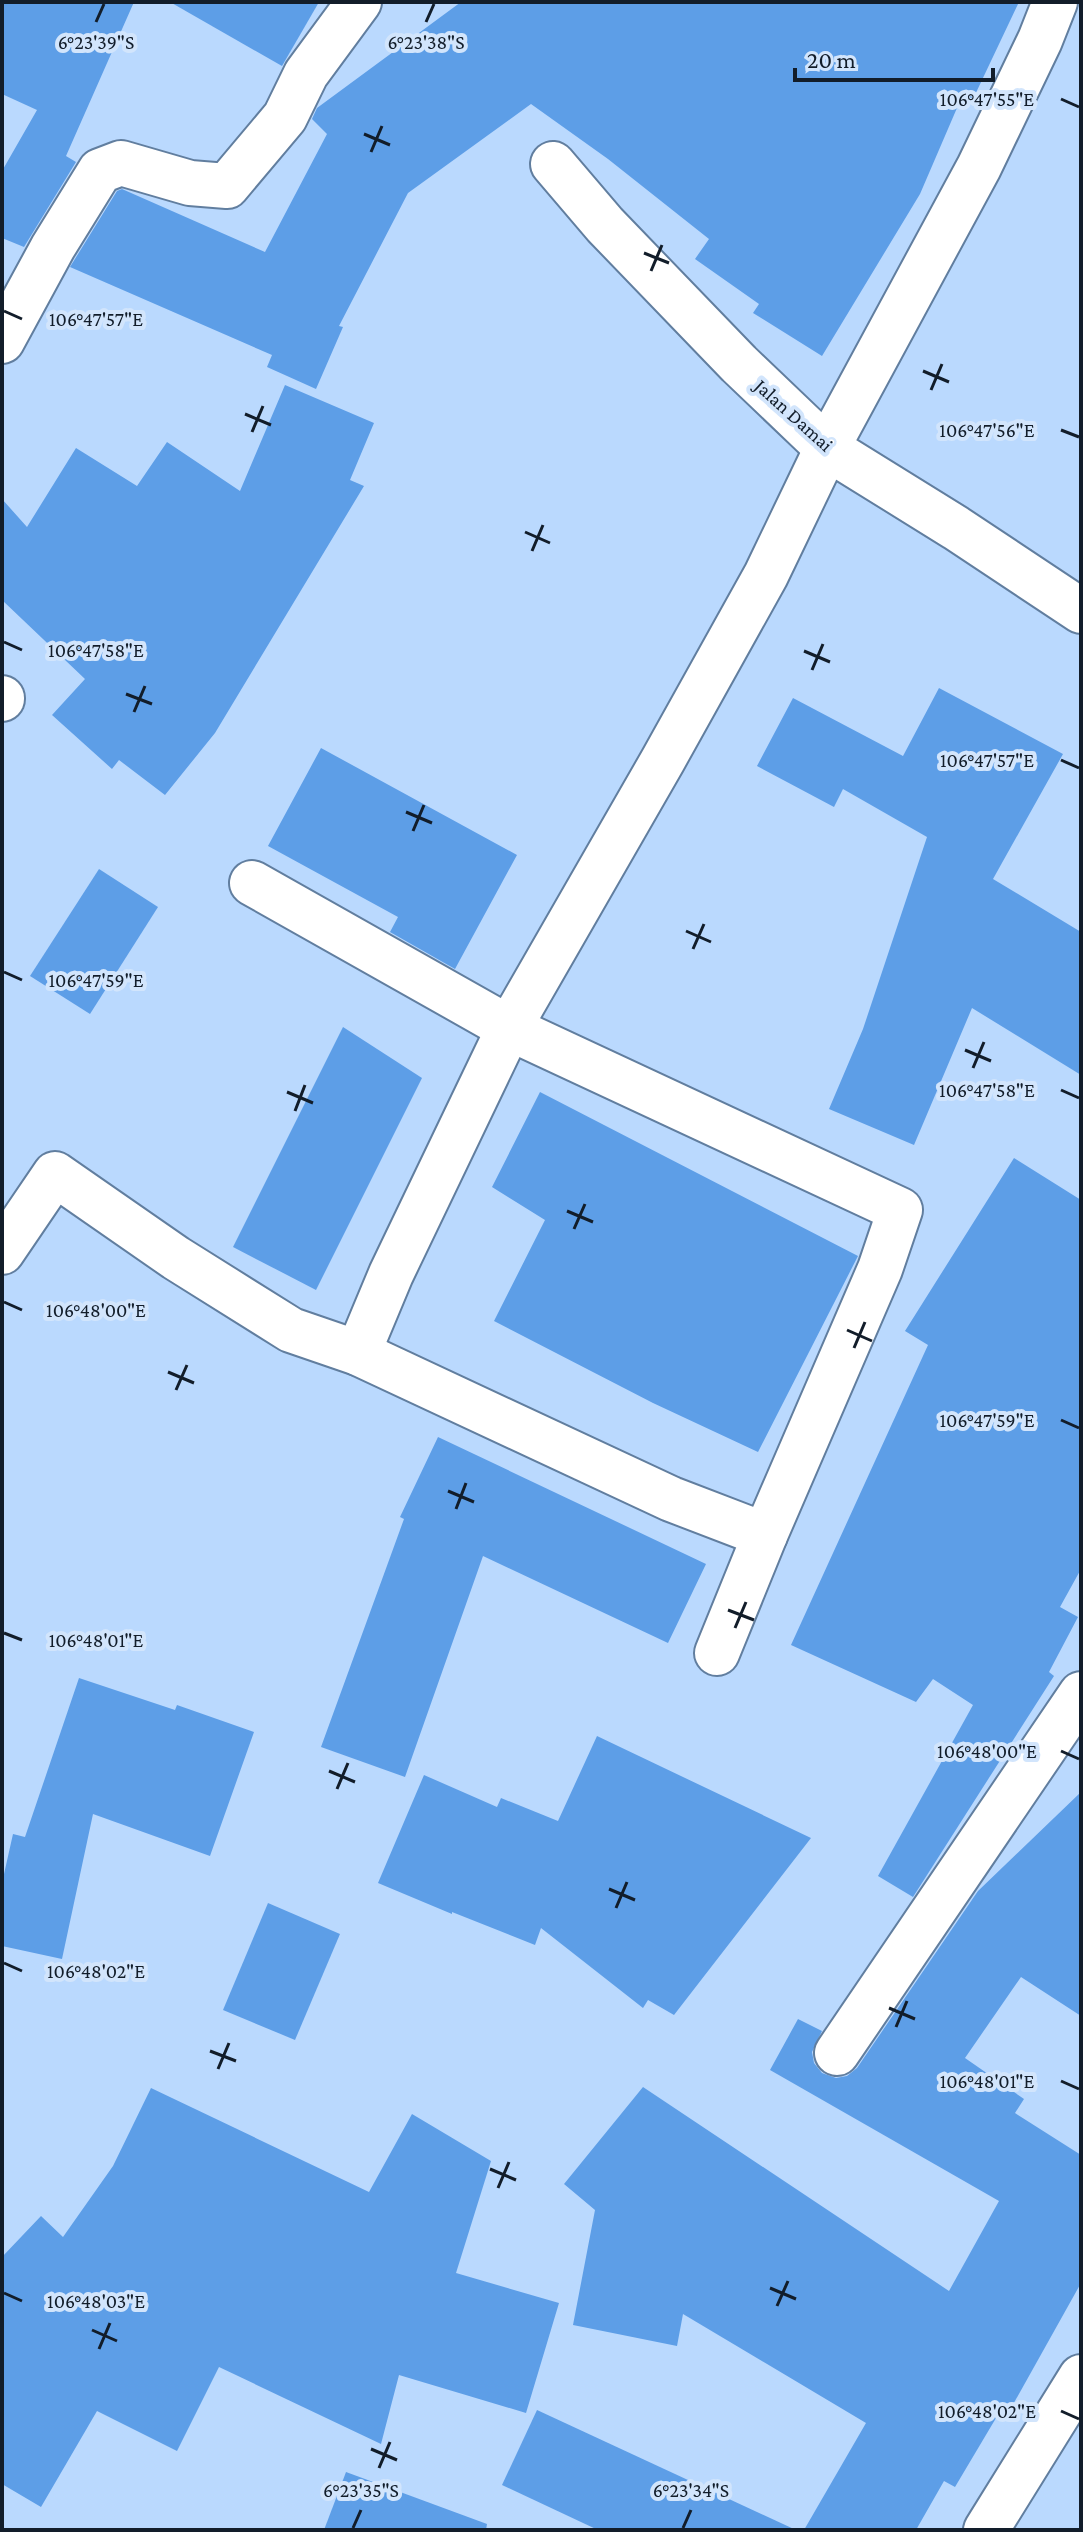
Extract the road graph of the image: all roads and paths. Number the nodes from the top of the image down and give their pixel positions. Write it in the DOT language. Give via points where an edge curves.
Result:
graph roads {
  1 [pos="359,2"];
  2 [pos="1055,2"];
  3 [pos="553,164"];
  4 [pos="2,341"];
  5 [pos="827,448"];
  6 [pos="1081,611"];
  7 [pos="252,883"];
  8 [pos="509,1028"];
  9 [pos="2,1252"];
  10 [pos="358,1353"];
  11 [pos="765,1535"];
  12 [pos="717,1653"];
  13 [pos="1081,1694"];
  14 [pos="837,2053"];
  15 [pos="1081,2377"];
  16 [pos="986,2530"];
  1 -- 4 [label="street" via="306,74 285,117 227,186 190,183 121,163 100,171"];
  2 -- 5 [label="street" via="979,167"];
  3 -- 5 [label="street, Jalan Damai" via="739,364"];
  5 -- 6 [label="street, Jalan Damai"];
  5 -- 8 [label="street" via="759,588"];
  7 -- 8 [label="street"];
  8 -- 10 [label="street"];
  8 -- 11 [label="street" via="900,1210 880,1269"];
  9 -- 10 [label="street" via="55,1174 291,1330"];
  10 -- 11 [label="street" via="671,1499"];
  11 -- 12 [label="street"];
  13 -- 14 [label="street"];
  15 -- 16 [label="street"];
}
